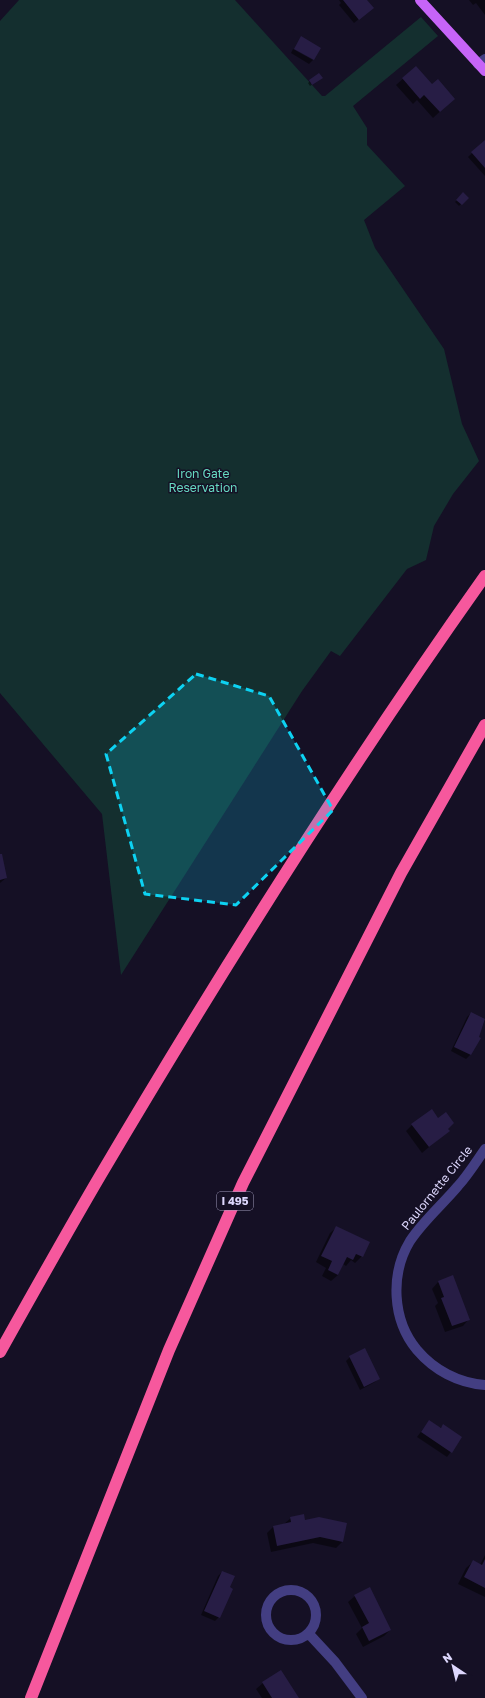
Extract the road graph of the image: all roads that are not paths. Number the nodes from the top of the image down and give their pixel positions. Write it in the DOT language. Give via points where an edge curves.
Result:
graph roads {
  1 [pos="420,0"];
  2 [pos="483,64"];
  3 [pos="485,576"];
  4 [pos="485,725"];
  5 [pos="485,1149"];
  6 [pos="0,1352"];
  7 [pos="485,1385"];
  8 [pos="309,1634"];
  9 [pos="31,1698"];
  10 [pos="362,1698"];
  1 -- 2 [label="main road"];
  3 -- 6 [label="highway" via="416,673 253,922 99,1176"];
  4 -- 9 [label="highway, I 495" via="401,873 243,1184 169,1350"];
  5 -- 7 [label="street, Paulornette Circle" via="458,1186 410,1242 398,1271 396,1287 403,1325 423,1357 435,1368 449,1375 463,1381"];
  8 -- 8 [label="street" via="315,1625 317,1615 315,1605 308,1596 300,1591 289,1590 271,1599 266,1620 274,1634 289,1640"];
  8 -- 10 [label="street" via="335,1662"];
}
